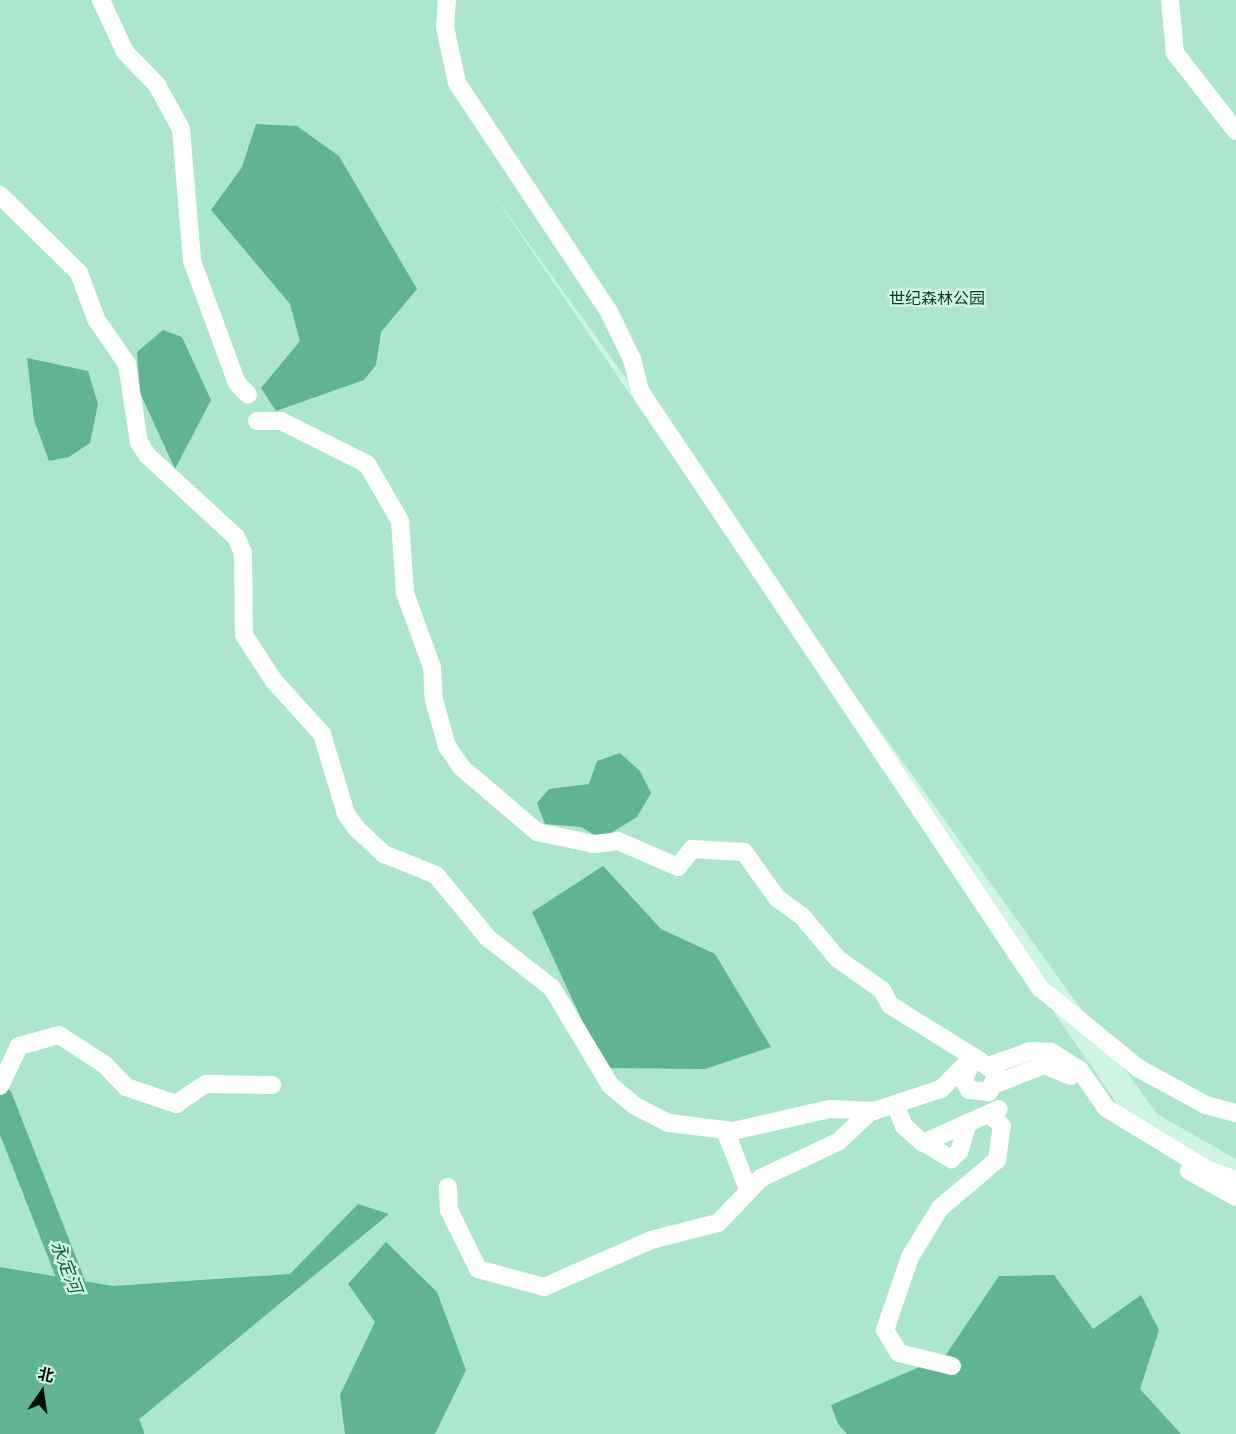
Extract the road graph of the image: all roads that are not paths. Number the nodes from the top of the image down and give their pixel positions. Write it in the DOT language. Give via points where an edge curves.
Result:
graph roads {
  1 [pos="100,0"];
  2 [pos="447,0"];
  3 [pos="1170,0"];
  4 [pos="1236,131"];
  5 [pos="0,195"];
  6 [pos="248,395"];
  7 [pos="257,421"];
  8 [pos="981,1064"];
  9 [pos="996,1083"];
  10 [pos="272,1085"];
  11 [pos="0,1086"];
  12 [pos="895,1104"];
  13 [pos="871,1111"];
  14 [pos="1236,1113"];
  15 [pos="968,1122"];
  16 [pos="725,1130"];
  17 [pos="925,1143"];
  18 [pos="1236,1180"];
  19 [pos="448,1187"];
  20 [pos="748,1189"];
  21 [pos="1236,1197"];
  22 [pos="952,1365"];
  1 -- 6 [label="lane" via="125,52 157,85 181,129 192,261 237,383"];
  2 -- 14 [label="lane" via="445,27 456,84 609,310 632,359 640,391 1040,988 1138,1068 1206,1105"];
  3 -- 4 [label="lane" via="1175,53"];
  5 -- 16 [label="lane" via="79,273 96,319 127,364 139,442 147,455 236,537 243,554 244,635 274,681 322,734 346,814 363,838 384,854 436,875 488,939 552,988 569,1010 597,1070 635,1106 669,1123"];
  7 -- 8 [label="lane" via="281,421 367,464 400,521 405,593 432,667 434,700 447,746 461,767 537,832 594,844 618,841 678,867 692,849 744,852 777,898 802,916 838,959 882,990 890,1005"];
  8 -- 9 [label="lane"];
  8 -- 9 [label="lane" via="964,1080 969,1090 984,1094"];
  8 -- 12 [label="lane" via="941,1089"];
  8 -- 18 [label="lane" via="1030,1051 1051,1052 1080,1070 1106,1108 1208,1170"];
  9 -- 21 [label="lane" via="1026,1069 1059,1067 1111,1122"];
  10 -- 11 [label="lane" via="206,1084 176,1104 126,1087 105,1064 59,1035 19,1046"];
  12 -- 13 [label="lane"];
  12 -- 17 [label="lane" via="904,1126"];
  13 -- 16 [label="lane" via="831,1108"];
  13 -- 20 [label="lane" via="838,1142"];
  15 -- 17 [label="lane"];
  15 -- 17 [label="lane" via="959,1152 951,1159"];
  15 -- 22 [label="lane" via="995,1110 1002,1126 997,1160 940,1208 910,1257 885,1330 899,1353"];
  16 -- 20 [label="lane"];
  19 -- 20 [label="lane" via="449,1210 478,1269 544,1287 651,1240 717,1223"];
}
